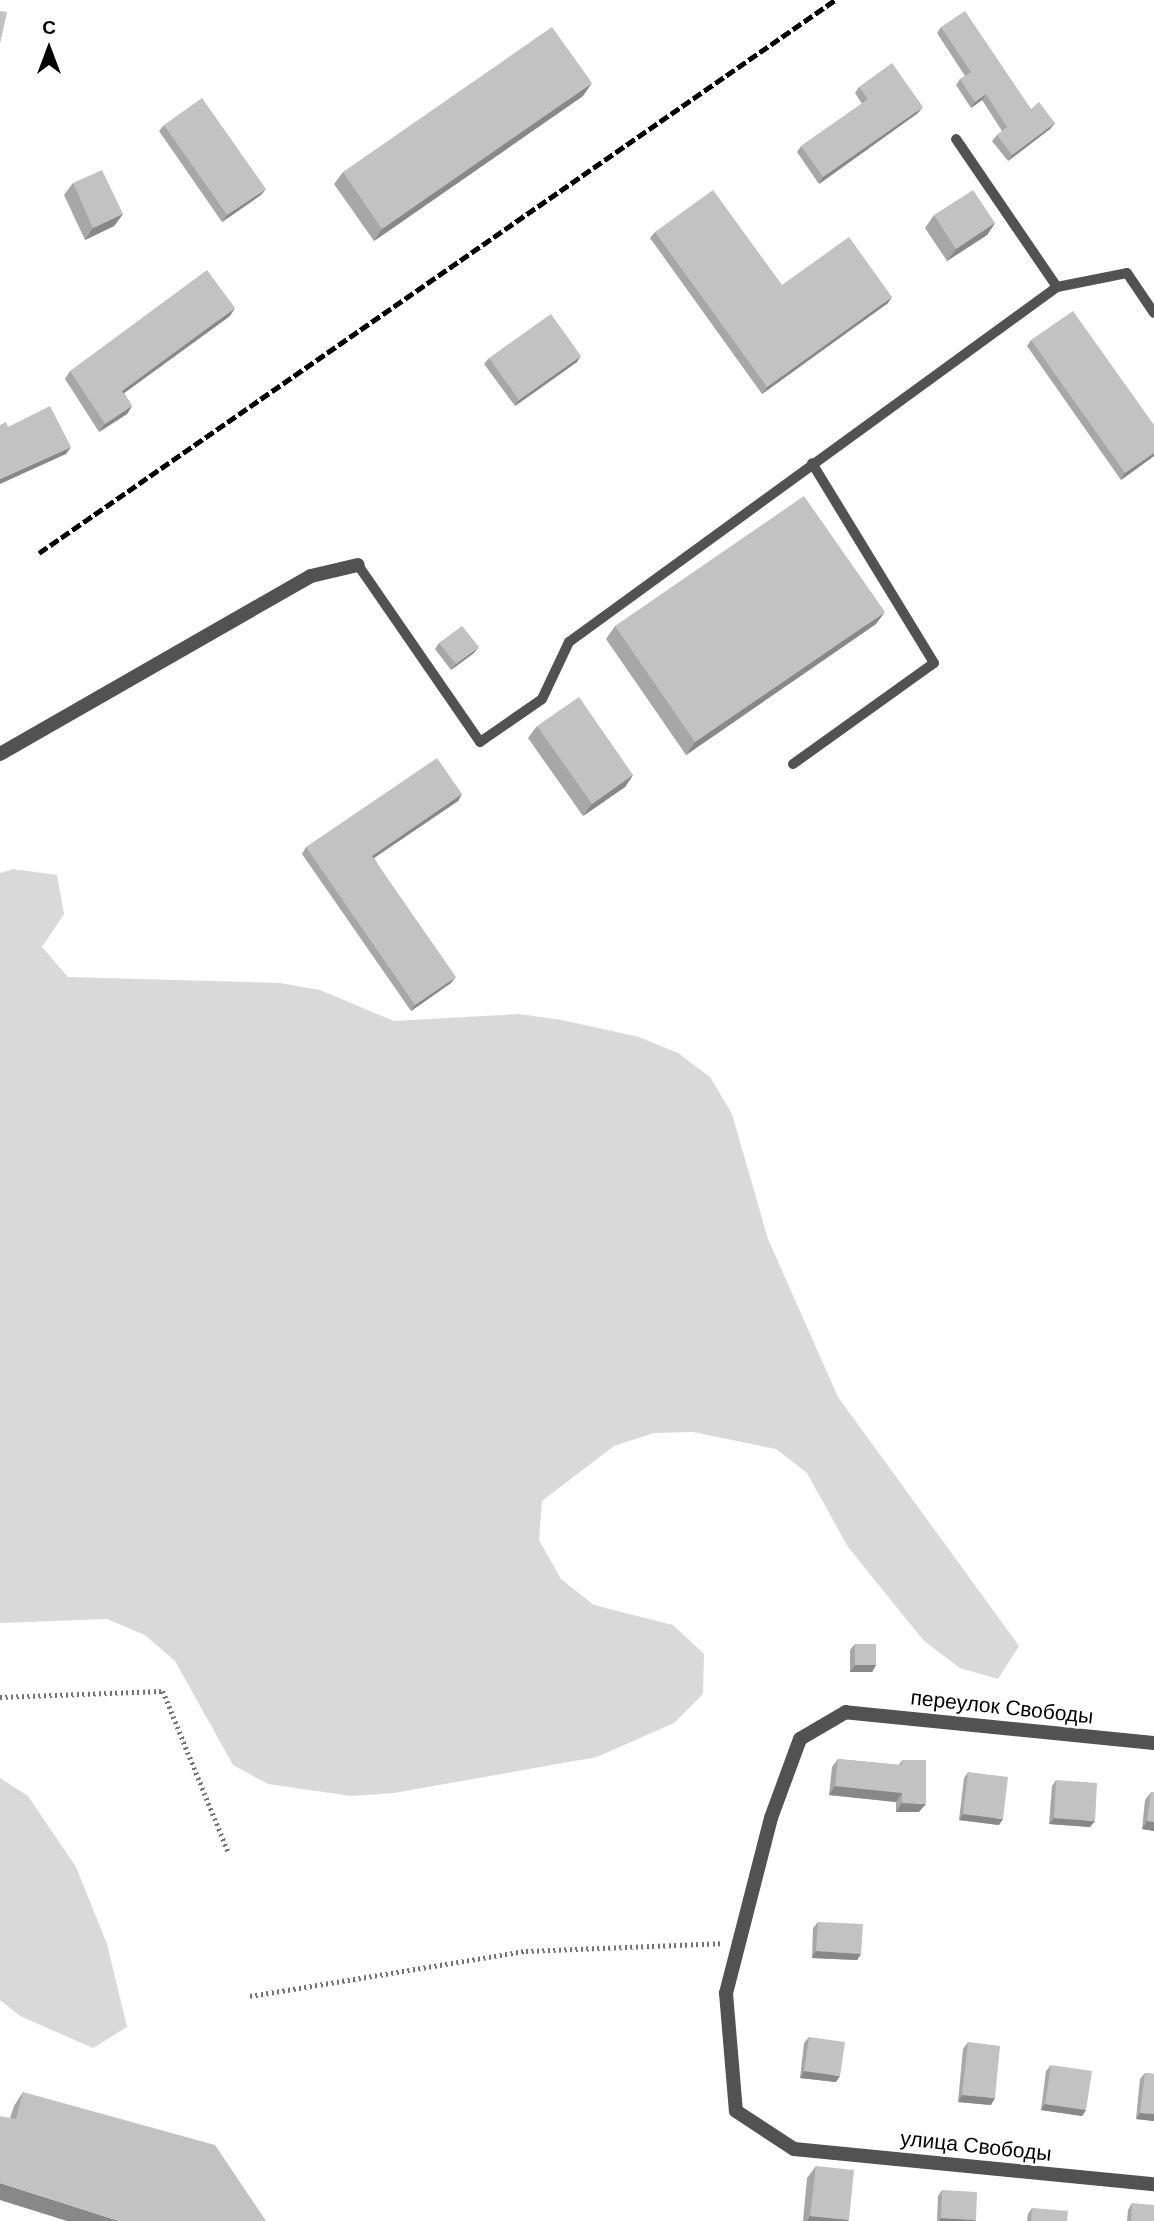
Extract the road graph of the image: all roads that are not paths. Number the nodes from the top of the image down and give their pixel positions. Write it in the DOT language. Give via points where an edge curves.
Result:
graph roads {
  1 [pos="956,139"];
  2 [pos="1057,287"];
  3 [pos="1154,313"];
  4 [pos="812,463"];
  5 [pos="358,565"];
  6 [pos="0,754"];
  7 [pos="793,764"];
  8 [pos="1154,1743"];
  9 [pos="794,2149"];
  10 [pos="1154,2184"];
  1 -- 2 [label="lane"];
  2 -- 3 [label="lane" via="1126,273"];
  2 -- 4 [label="lane"];
  4 -- 5 [label="lane" via="569,642 542,699 480,742"];
  4 -- 7 [label="lane" via="934,663"];
  5 -- 6 [label="street" via="311,576"];
  8 -- 9 [label="street, переулок Свободы" via="846,1712 800,1739 771,1818 726,1993 736,2111"];
  9 -- 10 [label="street, улица Свободы"];
}
